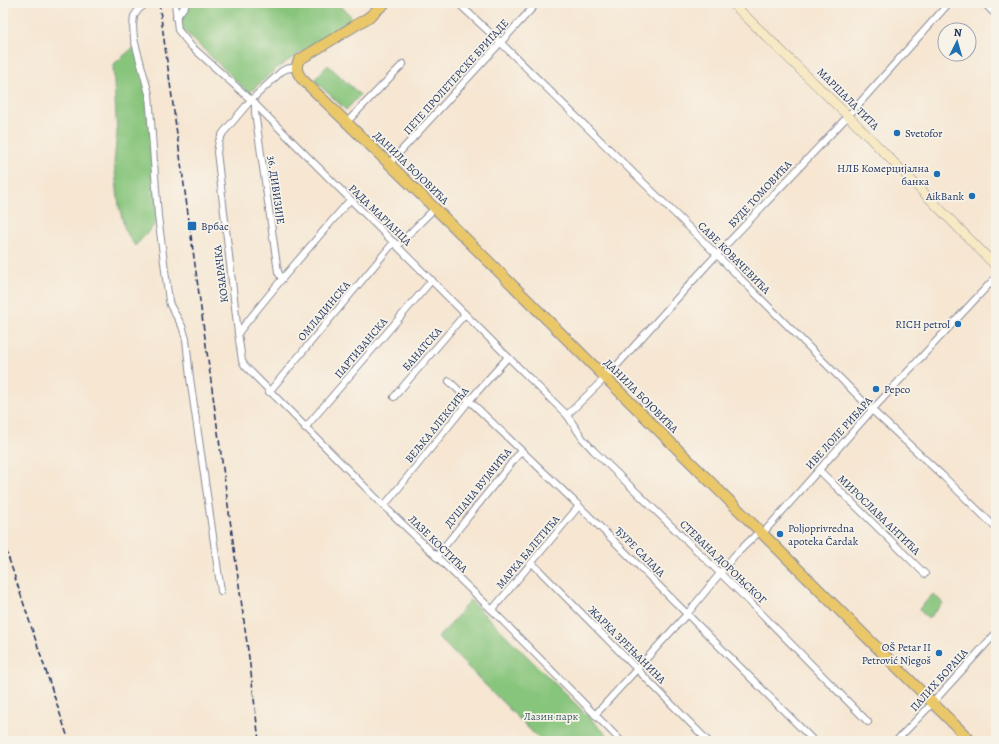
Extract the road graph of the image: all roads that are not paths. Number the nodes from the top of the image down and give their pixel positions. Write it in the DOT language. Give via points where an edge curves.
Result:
graph roads {
  1 [pos="147,3"];
  2 [pos="175,3"];
  3 [pos="187,3"];
  4 [pos="385,3"];
  5 [pos="458,3"];
  6 [pos="537,3"];
  7 [pos="732,3"];
  8 [pos="949,3"];
  9 [pos="984,3"];
  10 [pos="996,15"];
  11 [pos="176,18"];
  12 [pos="500,42"];
  13 [pos="403,64"];
  14 [pos="296,68"];
  15 [pos="253,102"];
  16 [pos="848,116"];
  17 [pos="347,122"];
  18 [pos="389,164"];
  19 [pos="350,200"];
  20 [pos="436,208"];
  21 [pos="396,244"];
  22 [pos="717,255"];
  23 [pos="996,266"];
  24 [pos="996,277"];
  25 [pos="282,279"];
  26 [pos="432,280"];
  27 [pos="465,314"];
  28 [pos="238,333"];
  29 [pos="508,357"];
  30 [pos="242,361"];
  31 [pos="606,378"];
  32 [pos="449,381"];
  33 [pos="269,392"];
  34 [pos="394,397"];
  35 [pos="469,401"];
  36 [pos="872,410"];
  37 [pos="567,415"];
  38 [pos="306,428"];
  39 [pos="521,451"];
  40 [pos="819,470"];
  41 [pos="384,506"];
  42 [pos="579,506"];
  43 [pos="996,528"];
  44 [pos="761,532"];
  45 [pos="436,557"];
  46 [pos="532,563"];
  47 [pos="719,573"];
  48 [pos="925,574"];
  49 [pos="221,590"];
  50 [pos="492,610"];
  51 [pos="688,614"];
  52 [pos="994,637"];
  53 [pos="637,669"];
  54 [pos="933,703"];
  55 [pos="595,715"];
  56 [pos="868,722"];
  57 [pos="621,741"];
  58 [pos="708,741"];
  59 [pos="814,741"];
  60 [pos="896,741"];
  61 [pos="971,741"];
  1 -- 49 [label="street" via="139,9 132,26 136,51 149,94 158,216 169,301 186,339"];
  2 -- 11 [label="street"];
  3 -- 11 [label="street"];
  4 -- 14 [label="main road" via="369,17 299,60"];
  5 -- 12 [label="street, САВЕ КОВАЧЕВИЋА"];
  6 -- 12 [label="street, ПЕТЕ ПРОЛЕТЕРСКЕ БРИГАДЕ"];
  7 -- 16 [label="street, МАРШАЛА ТИТА"];
  8 -- 16 [label="street, БУДЕ ТОМОВИЋА"];
  9 -- 10 [label="street"];
  11 -- 15 [label="street, РАДА МАРЈАНЦА" via="178,30 191,46"];
  12 -- 18 [label="street, ПЕТЕ ПРОЛЕТЕРСКЕ БРИГАДЕ"];
  12 -- 22 [label="street, САВЕ КОВАЧЕВИЋА"];
  13 -- 17 [label="street"];
  14 -- 15 [label="street, КОЗАРАЧКА" via="282,71"];
  14 -- 17 [label="main road, ДАНИЛА БОЈОВИЋА" via="301,78"];
  15 -- 19 [label="street, РАДА МАРЈАНЦА"];
  15 -- 25 [label="street, 36. ДИВИЗИЈЕ" via="278,272"];
  15 -- 28 [label="street, КОЗАРАЧКА" via="223,133 218,142 217,152"];
  16 -- 22 [label="street, БУДЕ ТОМОВИЋА"];
  16 -- 23 [label="street, МАРШАЛА ТИТА"];
  17 -- 18 [label="main road, ДАНИЛА БОЈОВИЋА"];
  18 -- 20 [label="main road, ДАНИЛА БОЈОВИЋА"];
  19 -- 21 [label="street, РАДА МАРЈАНЦА"];
  19 -- 25 [label="street"];
  20 -- 21 [label="street, ОМЛАДИНСКА"];
  20 -- 31 [label="main road, ДАНИЛА БОЈОВИЋА"];
  21 -- 26 [label="street, РАДА МАРЈАНЦА"];
  21 -- 33 [label="street, ОМЛАДИНСКА"];
  22 -- 31 [label="street, БУДЕ ТОМОВИЋА"];
  22 -- 36 [label="street, САВЕ КОВАЧЕВИЋА"];
  24 -- 36 [label="street, ИВЕ ЛОЛЕ РИБАРА"];
  25 -- 28 [label="street"];
  26 -- 27 [label="street, РАДА МАРЈАНЦА"];
  26 -- 38 [label="street, ПАРТИЗАНСКА"];
  27 -- 29 [label="street, РАДА МАРЈАНЦА"];
  27 -- 34 [label="street, БАНАТСКА"];
  28 -- 30 [label="street, КОЗАРАЧКА"];
  29 -- 35 [label="street, ВЕЉКА АЛЕКСИЋА"];
  29 -- 37 [label="street, РАДА МАРЈАНЦА"];
  30 -- 33 [label="street, ЛАЗЕ КОСТИЋА"];
  31 -- 37 [label="street, БУДЕ ТОМОВИЋА"];
  31 -- 44 [label="main road, ДАНИЛА БОЈОВИЋА"];
  32 -- 35 [label="street, ЂУРЕ САЛАЈА"];
  33 -- 38 [label="street, ЛАЗЕ КОСТИЋА"];
  35 -- 39 [label="street, ЂУРЕ САЛАЈА"];
  35 -- 41 [label="street, ВЕЉКА АЛЕКСИЋА"];
  36 -- 40 [label="street, ИВЕ ЛОЛЕ РИБАРА"];
  36 -- 43 [label="street, САВЕ КОВАЧЕВИЋА"];
  37 -- 47 [label="street, СТЕВАНА ДОРОЊСКОГ" via="583,439"];
  38 -- 41 [label="street, ЛАЗЕ КОСТИЋА"];
  39 -- 42 [label="street, ЂУРЕ САЛАЈА"];
  39 -- 45 [label="street, ДУШАНА ВУЈАЧИЋА"];
  40 -- 44 [label="street, ИВЕ ЛОЛЕ РИБАРА"];
  40 -- 48 [label="street, МИРОСЛАВА АНТИЋА"];
  41 -- 45 [label="street, ЛАЗЕ КОСТИЋА"];
  42 -- 46 [label="street, МАРКА БАЛЕТИЋА"];
  42 -- 51 [label="street, ЂУРЕ САЛАЈА"];
  44 -- 47 [label="street, ИВЕ ЛОЛЕ РИБАРА"];
  44 -- 54 [label="main road, ДАНИЛА БОЈОВИЋА"];
  45 -- 50 [label="street, ЛАЗЕ КОСТИЋА"];
  46 -- 50 [label="street, МАРКА БАЛЕТИЋА"];
  46 -- 53 [label="street, ЖАРКА ЗРЕЊАНИНА"];
  47 -- 51 [label="street, ИВЕ ЛОЛЕ РИБАРА"];
  47 -- 56 [label="street, СТЕВАНА ДОРОЊСКОГ"];
  50 -- 55 [label="street, ЛАЗЕ КОСТИЋА"];
  51 -- 53 [label="street, ИВЕ ЛОЛЕ РИБАРА"];
  51 -- 59 [label="street, ЂУРЕ САЛАЈА"];
  52 -- 54 [label="street, ПАЛИХ БОРАЦА"];
  53 -- 55 [label="street, ИВЕ ЛОЛЕ РИБАРА"];
  53 -- 58 [label="street, ЖАРКА ЗРЕЊАНИНА"];
  54 -- 60 [label="street, ПАЛИХ БОРАЦА"];
  54 -- 61 [label="main road, ДАНИЛА БОЈОВИЋА"];
  55 -- 57 [label="street, ЛАЗЕ КОСТИЋА"];
}
